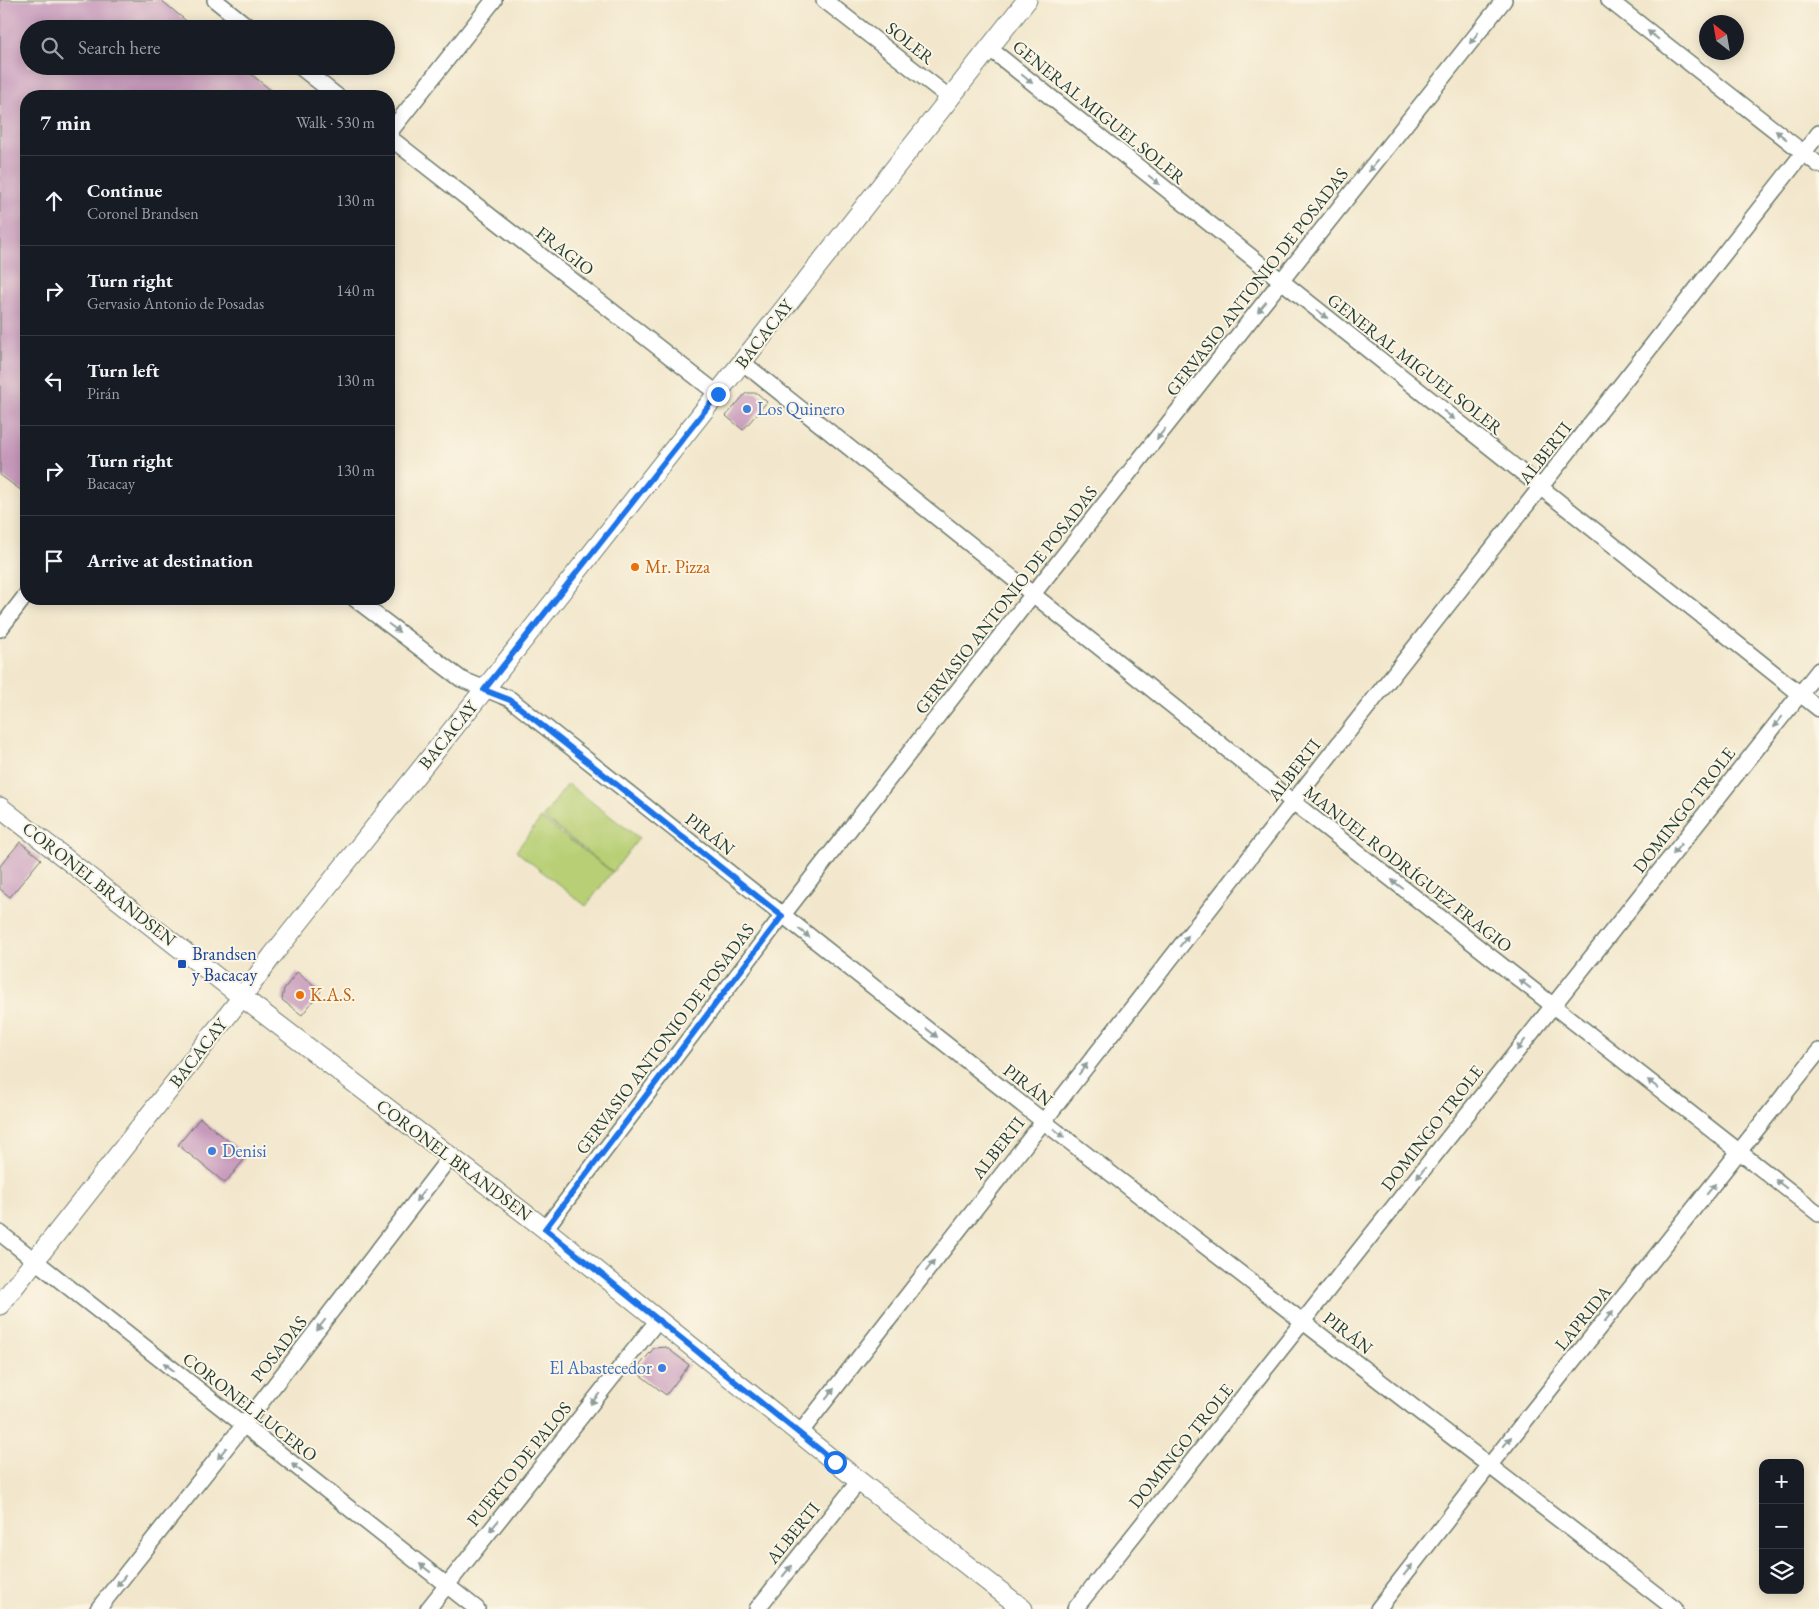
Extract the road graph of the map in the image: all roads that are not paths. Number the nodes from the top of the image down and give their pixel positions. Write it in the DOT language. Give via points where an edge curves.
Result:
graph roads {
  1 [pos="215,0"];
  2 [pos="494,0"];
  3 [pos="824,0"];
  4 [pos="1027,0"];
  5 [pos="1504,0"];
  6 [pos="1608,0"];
  7 [pos="240,20"];
  8 [pos="989,48"];
  9 [pos="310,75"];
  10 [pos="329,90"];
  11 [pos="950,98"];
  12 [pos="395,125"];
  13 [pos="1819,133"];
  14 [pos="395,142"];
  15 [pos="1804,153"];
  16 [pos="1819,165"];
  17 [pos="1282,282"];
  18 [pos="742,362"];
  19 [pos="718,394"];
  20 [pos="1541,488"];
  21 [pos="1033,594"];
  22 [pos="20,603"];
  23 [pos="363,605"];
  24 [pos="0,629"];
  25 [pos="1819,670"];
  26 [pos="484,690"];
  27 [pos="1800,694"];
  28 [pos="1819,709"];
  29 [pos="1293,802"];
  30 [pos="0,807"];
  31 [pos="782,916"];
  32 [pos="242,997"];
  33 [pos="1553,1006"];
  34 [pos="1819,1051"];
  35 [pos="1043,1120"];
  36 [pos="1740,1152"];
  37 [pos="450,1157"];
  38 [pos="1819,1214"];
  39 [pos="545,1229"];
  40 [pos="0,1233"];
  41 [pos="35,1260"];
  42 [pos="0,1305"];
  43 [pos="658,1320"];
  44 [pos="1304,1322"];
  45 [pos="243,1426"];
  46 [pos="800,1433"];
  47 [pos="1489,1466"];
  48 [pos="859,1481"];
  49 [pos="447,1585"];
  50 [pos="98,1609"];
  51 [pos="428,1609"];
  52 [pos="477,1609"];
  53 [pos="757,1609"];
  54 [pos="1023,1609"];
  55 [pos="1075,1609"];
  56 [pos="1378,1609"];
  57 [pos="1674,1609"];
  1 -- 7 [label="street"];
  2 -- 12 [label="street"];
  3 -- 11 [label="street, SOLER"];
  4 -- 8 [label="street, BACACAY"];
  5 -- 17 [label="street, GERVASIO ANTONIO DE POSADAS, one-way"];
  15 -- 6 [label="street, one-way"];
  8 -- 11 [label="street, BACACAY"];
  8 -- 17 [label="street, GENERAL MIGUEL SOLER, one-way"];
  9 -- 10 [label="street"];
  11 -- 18 [label="street, BACACAY"];
  13 -- 15 [label="street, ALBERTI"];
  14 -- 19 [label="street, FRAGIO"];
  15 -- 16 [label="street"];
  15 -- 20 [label="street, ALBERTI"];
  17 -- 20 [label="street, GENERAL MIGUEL SOLER, one-way"];
  17 -- 21 [label="street, GERVASIO ANTONIO DE POSADAS, one-way"];
  18 -- 19 [label="street, BACACAY"];
  18 -- 21 [label="street, MANUEL RODRÍGUEZ FRAGIO"];
  19 -- 26 [label="street, BACACAY"];
  20 -- 27 [label="street, GENERAL MIGUEL SOLER"];
  20 -- 29 [label="street, ALBERTI"];
  21 -- 29 [label="street, MANUEL RODRÍGUEZ FRAGIO"];
  21 -- 31 [label="street, GERVASIO ANTONIO DE POSADAS"];
  22 -- 24 [label="street"];
  23 -- 26 [label="street, PIRÁN, one-way" via="461,679"];
  25 -- 27 [label="street, DOMINGO TROLE"];
  26 -- 31 [label="street, PIRÁN" via="510,700"];
  26 -- 32 [label="street, BACACAY"];
  27 -- 28 [label="street, GENERAL MIGUEL SOLER"];
  27 -- 33 [label="street, DOMINGO TROLE, one-way"];
  33 -- 29 [label="street, MANUEL RODRÍGUEZ FRAGIO, one-way"];
  35 -- 29 [label="street, ALBERTI, one-way"];
  30 -- 32 [label="street, CORONEL BRANDSEN"];
  31 -- 35 [label="street, PIRÁN, one-way"];
  31 -- 39 [label="street, GERVASIO ANTONIO DE POSADAS"];
  32 -- 37 [label="street, CORONEL BRANDSEN"];
  32 -- 41 [label="street, BACACAY"];
  36 -- 33 [label="street, MANUEL RODRÍGUEZ FRAGIO, one-way"];
  33 -- 44 [label="street, DOMINGO TROLE, one-way"];
  34 -- 36 [label="street, LAPRIDA"];
  35 -- 44 [label="street, PIRÁN, one-way"];
  46 -- 35 [label="street, ALBERTI, one-way"];
  38 -- 36 [label="street, MANUEL RODRÍGUEZ FRAGIO, one-way"];
  47 -- 36 [label="street, LAPRIDA, one-way"];
  37 -- 39 [label="street, CORONEL BRANDSEN"];
  37 -- 45 [label="street, POSADAS, one-way"];
  39 -- 43 [label="street, CORONEL BRANDSEN"];
  40 -- 41 [label="street, CORONEL LUCERO"];
  41 -- 42 [label="street, BACACAY"];
  45 -- 41 [label="street, CORONEL LUCERO, one-way"];
  43 -- 46 [label="street, CORONEL BRANDSEN"];
  43 -- 49 [label="street, PUERTO DE PALOS, one-way"];
  44 -- 47 [label="street, PIRÁN"];
  44 -- 55 [label="street, DOMINGO TROLE"];
  49 -- 45 [label="street, CORONEL LUCERO, one-way"];
  45 -- 50 [label="street, POSADAS, one-way"];
  46 -- 48 [label="street, CORONEL BRANDSEN"];
  56 -- 47 [label="street, LAPRIDA, one-way"];
  47 -- 57 [label="street, PIRÁN"];
  53 -- 48 [label="street, ALBERTI, one-way"];
  48 -- 54 [label="street, CORONEL BRANDSEN"];
  49 -- 51 [label="street, PUERTO DE PALOS"];
  49 -- 52 [label="street, CORONEL LUCERO"];
}
